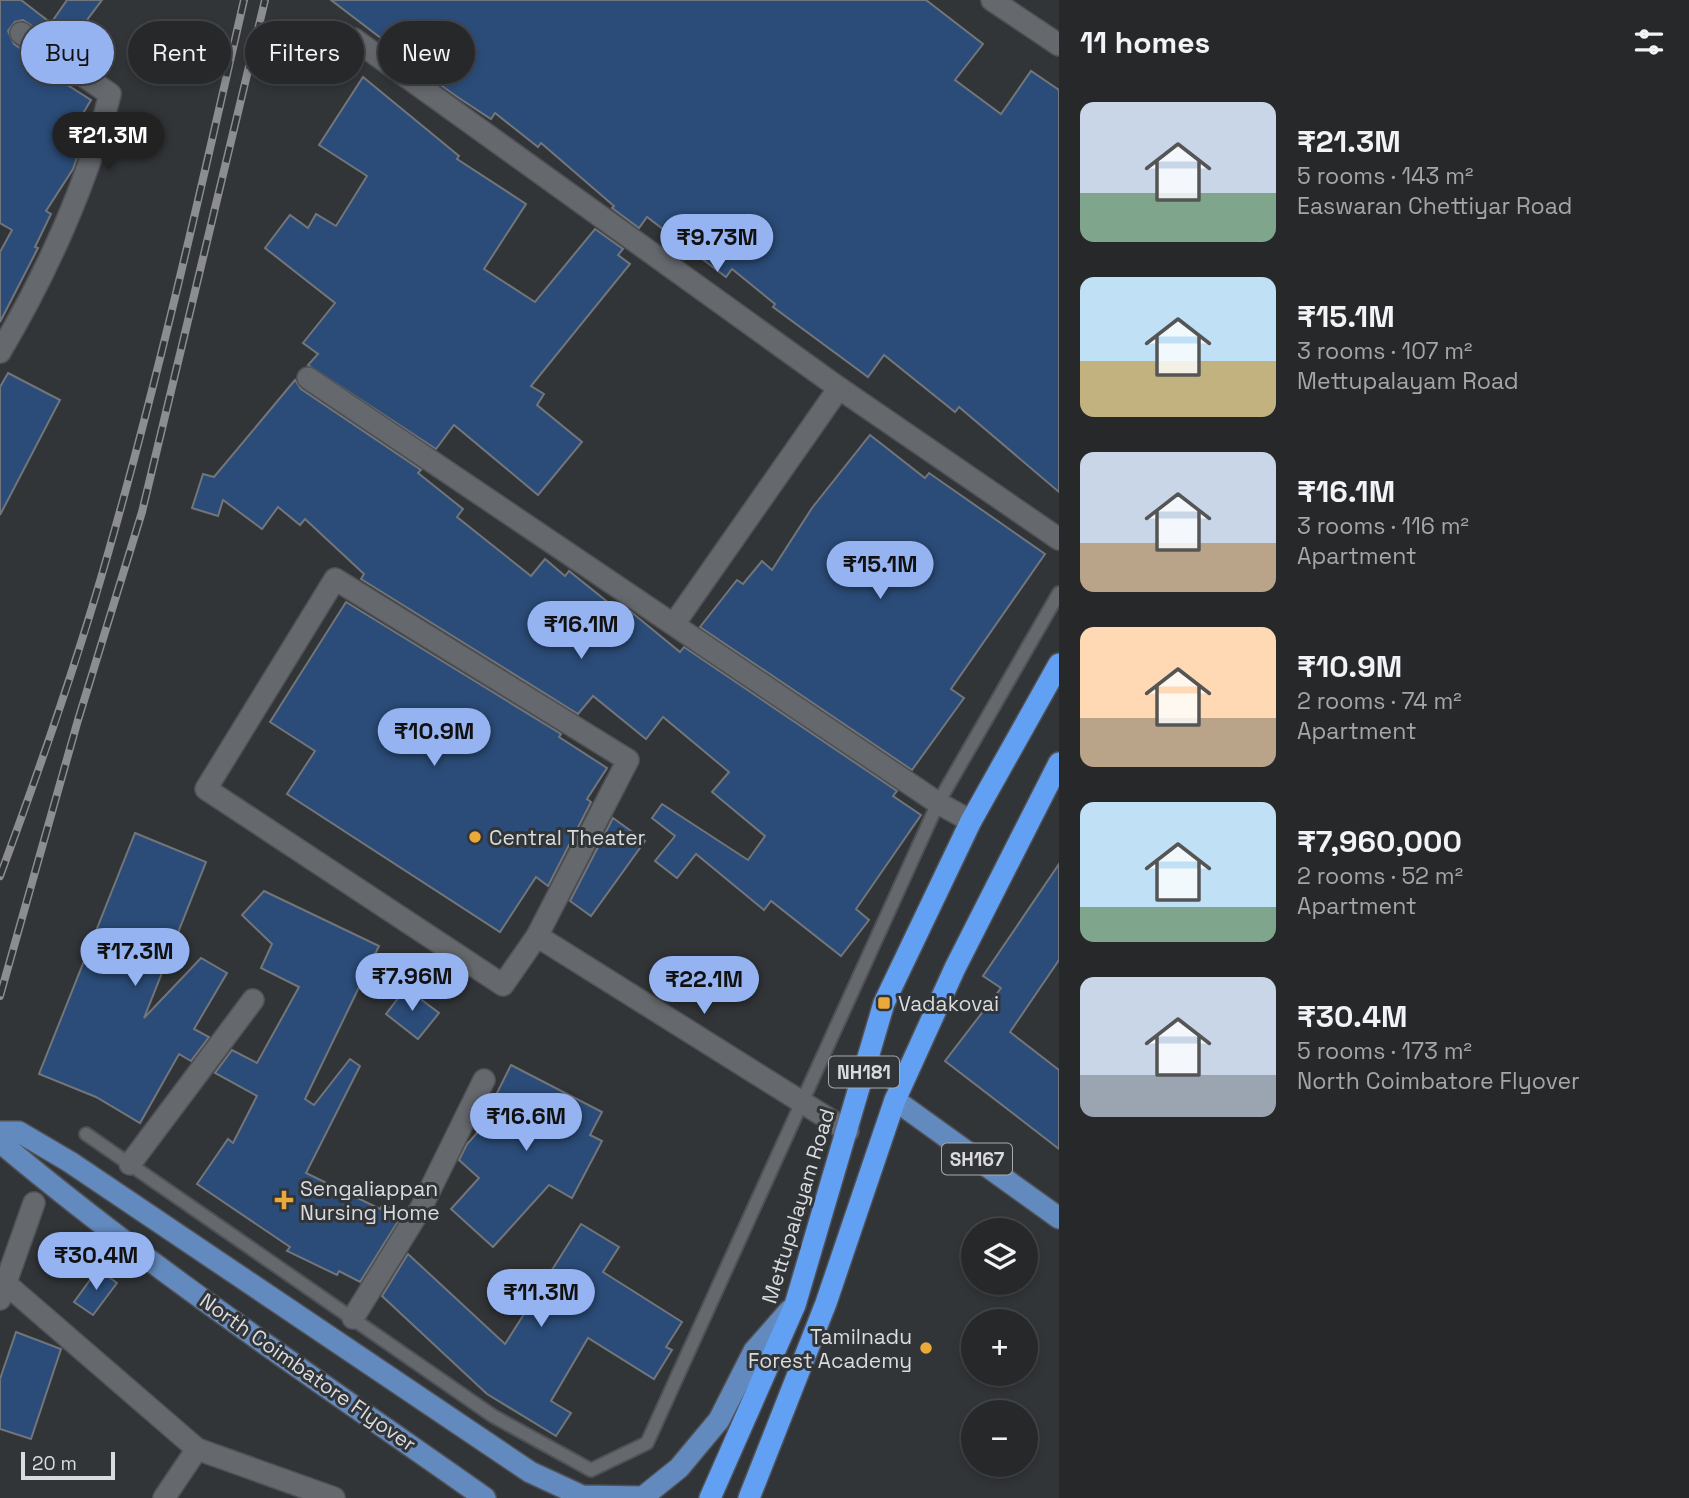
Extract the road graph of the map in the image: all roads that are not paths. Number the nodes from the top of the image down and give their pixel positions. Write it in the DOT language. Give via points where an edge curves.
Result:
graph roads {
  1 [pos="992,0"];
  2 [pos="20,33"];
  3 [pos="364,46"];
  4 [pos="1059,46"];
  5 [pos="0,352"];
  6 [pos="308,378"];
  7 [pos="839,388"];
  8 [pos="1059,539"];
  9 [pos="1059,593"];
  10 [pos="674,624"];
  11 [pos="1059,664"];
  12 [pos="1059,763"];
  13 [pos="938,803"];
  14 [pos="971,821"];
  15 [pos="537,936"];
  16 [pos="253,1000"];
  17 [pos="484,1080"];
  18 [pos="895,1100"];
  19 [pos="803,1103"];
  20 [pos="848,1131"];
  21 [pos="0,1132"];
  22 [pos="86,1134"];
  23 [pos="0,1142"];
  24 [pos="130,1164"];
  25 [pos="34,1203"];
  26 [pos="1059,1218"];
  27 [pos="3,1291"];
  28 [pos="795,1304"];
  29 [pos="353,1318"];
  30 [pos="197,1449"];
  31 [pos="469,1490"];
  32 [pos="164,1498"];
  33 [pos="334,1498"];
  34 [pos="485,1498"];
  35 [pos="710,1498"];
  36 [pos="749,1498"];
  1 -- 4 [label="street"];
  2 -- 5 [label="street" via="110,94 93,153 29,304"];
  3 -- 7 [label="street"];
  6 -- 10 [label="street"];
  7 -- 8 [label="street"];
  7 -- 10 [label="street"];
  9 -- 13 [label="lane"];
  10 -- 13 [label="street"];
  11 -- 14 [label="highway, Mettupalayam Road / NH181"];
  12 -- 18 [label="highway, NH181" via="1006,863"];
  13 -- 14 [label="street"];
  13 -- 19 [label="lane"];
  14 -- 20 [label="highway, Mettupalayam Road / NH181" via="884,1003"];
  15 -- 15 [label="street" via="503,985 206,789 335,579 628,760"];
  15 -- 19 [label="street"];
  16 -- 24 [label="street"];
  17 -- 29 [label="street" via="421,1208"];
  18 -- 26 [label="main road, SH167"];
  18 -- 36 [label="highway, NH181" via="826,1303"];
  19 -- 20 [label="street"];
  19 -- 29 [label="lane" via="647,1443 614,1460 591,1470 493,1416"];
  20 -- 28 [label="highway, Mettupalayam Road / NH181"];
  21 -- 28 [label="main road" via="19,1132 70,1162 530,1472 582,1496 643,1497 679,1468 719,1420 754,1351"];
  22 -- 24 [label="lane"];
  23 -- 31 [label="main road, North Coimbatore Flyover" via="163,1268"];
  24 -- 29 [label="lane"];
  25 -- 27 [label="street"];
  27 -- 30 [label="street"];
  28 -- 35 [label="highway, Mettupalayam Road / NH181"];
  30 -- 32 [label="street"];
  30 -- 33 [label="street"];
  31 -- 34 [label="main road, North Coimbatore Flyover"];
}
